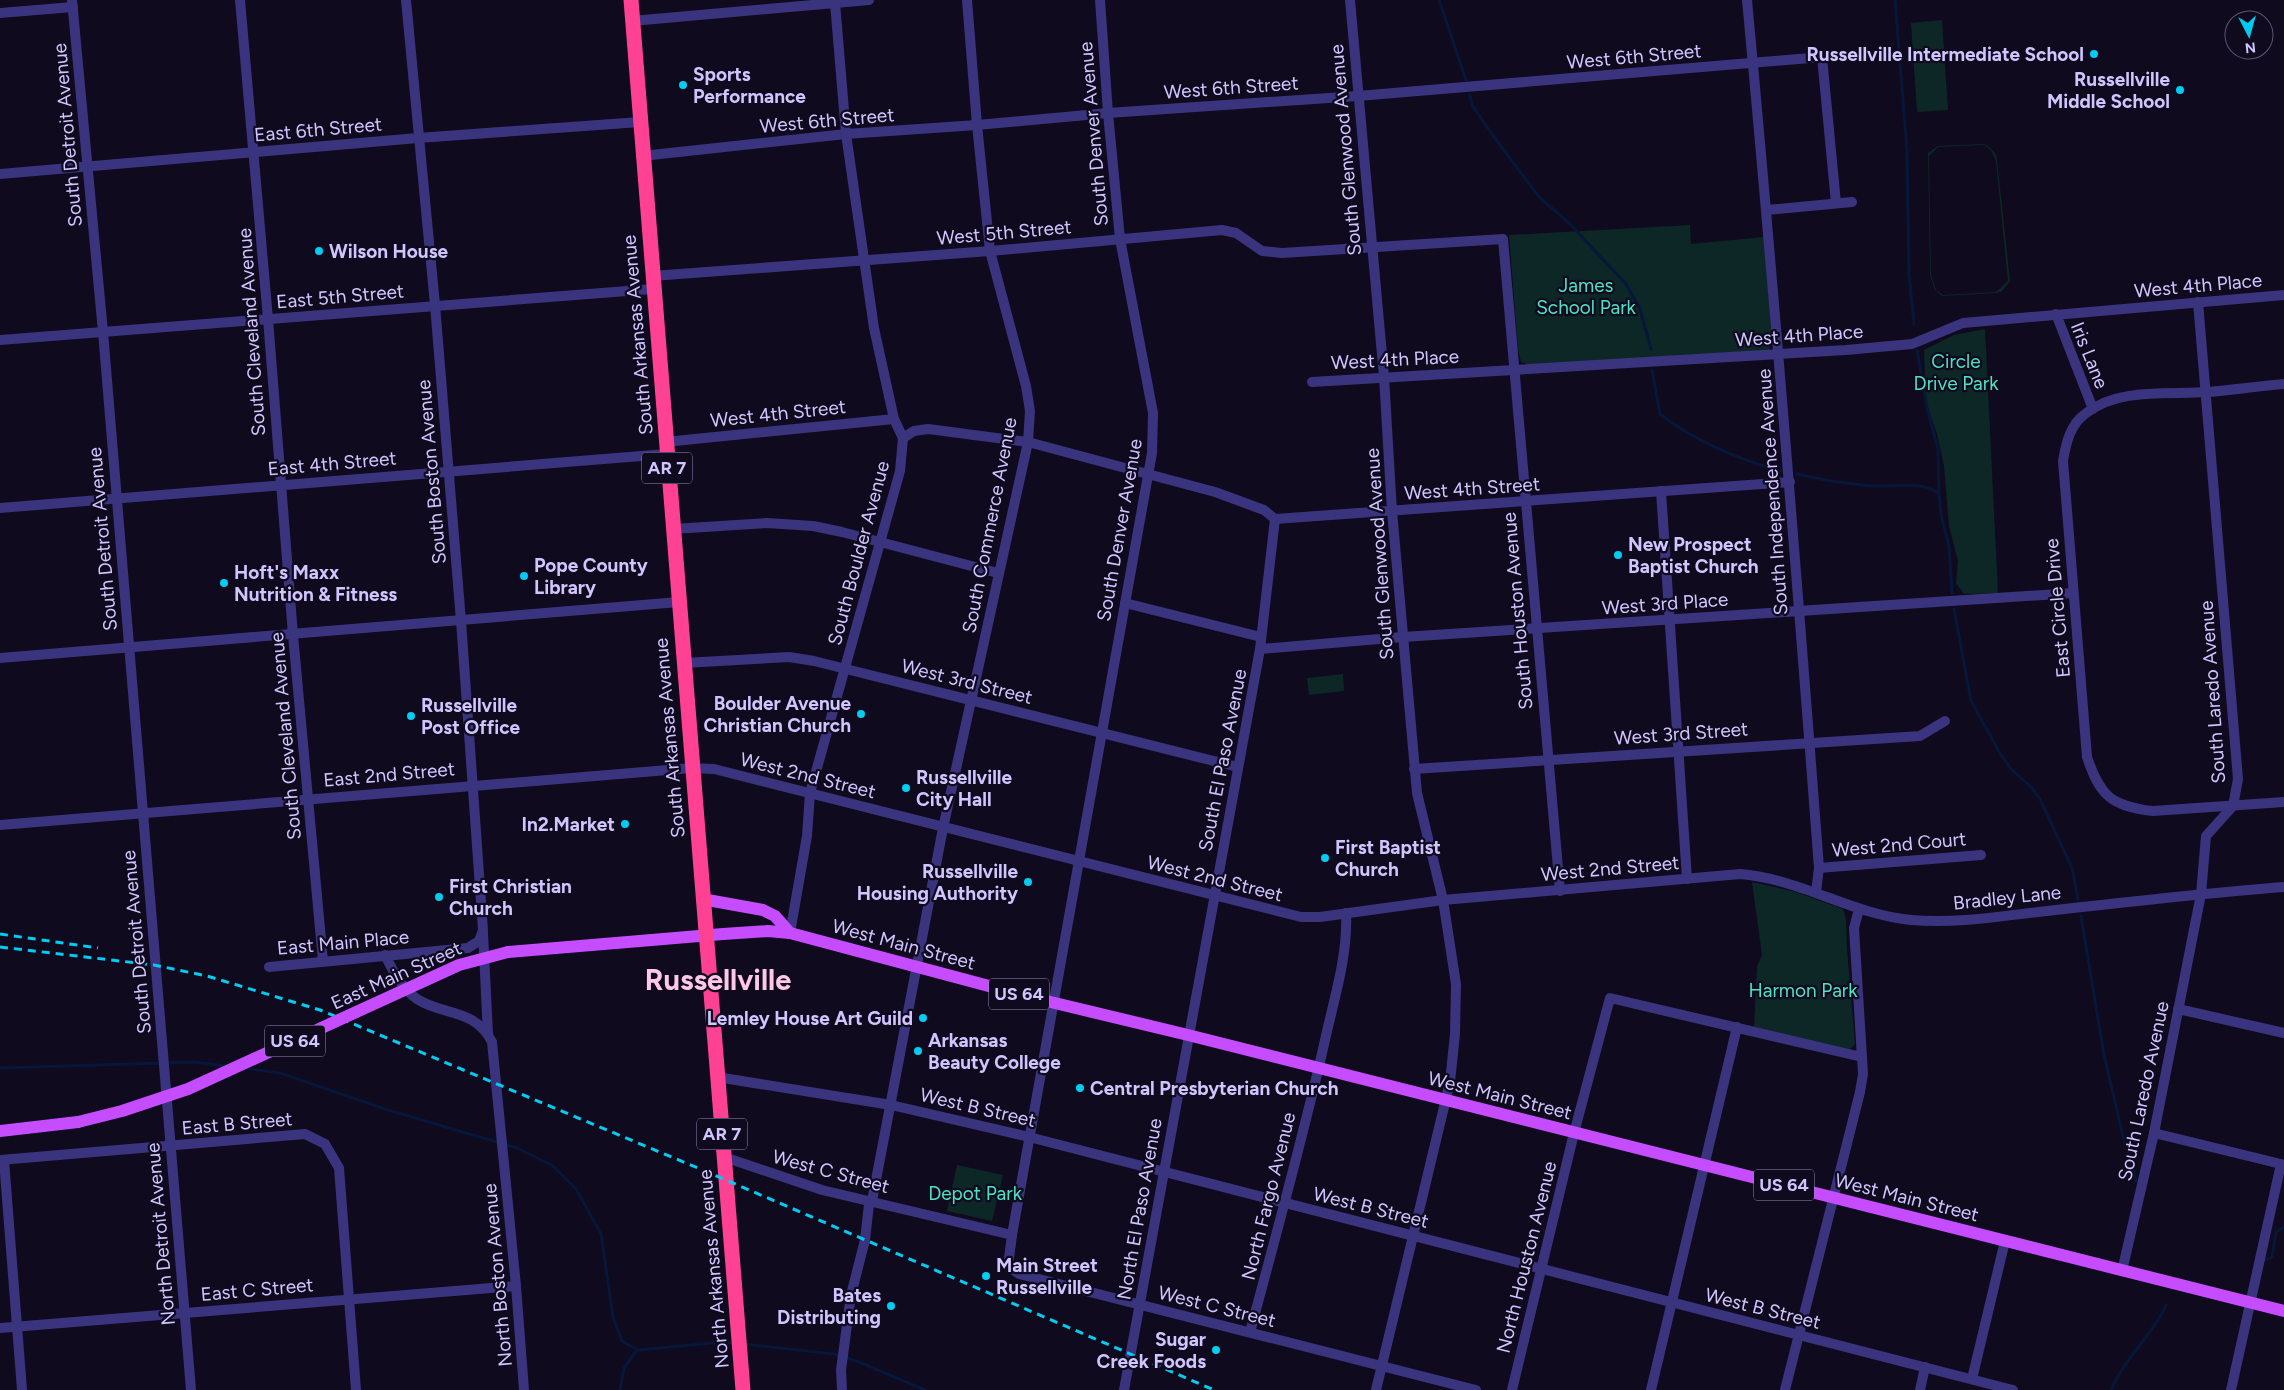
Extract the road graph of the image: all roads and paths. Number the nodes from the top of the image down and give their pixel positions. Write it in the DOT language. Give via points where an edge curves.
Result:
graph roads {
  1 [pos="240,0"];
  2 [pos="406,0"];
  3 [pos="631,0"];
  4 [pos="868,0"];
  5 [pos="967,0"];
  6 [pos="1100,0"];
  7 [pos="1350,0"];
  8 [pos="1747,0"];
  9 [pos="804,3"];
  10 [pos="835,3"];
  11 [pos="72,4"];
  12 [pos="0,13"];
  13 [pos="632,21"];
  14 [pos="1753,64"];
  15 [pos="1358,96"];
  16 [pos="1108,113"];
  17 [pos="640,122"];
  18 [pos="977,125"];
  19 [pos="846,134"];
  20 [pos="418,138"];
  21 [pos="254,152"];
  22 [pos="642,156"];
  23 [pos="88,165"];
  24 [pos="0,174"];
  25 [pos="1852,202"];
  26 [pos="1836,203"];
  27 [pos="1767,210"];
  28 [pos="1120,239"];
  29 [pos="1503,239"];
  30 [pos="1371,247"];
  31 [pos="990,251"];
  32 [pos="866,260"];
  33 [pos="652,282"];
  34 [pos="2284,295"];
  35 [pos="2198,302"];
  36 [pos="435,305"];
  37 [pos="2056,314"];
  38 [pos="268,319"];
  39 [pos="102,332"];
  40 [pos="0,340"];
  41 [pos="1779,354"];
  42 [pos="1514,370"];
  43 [pos="1384,377"];
  44 [pos="1312,382"];
  45 [pos="2284,384"];
  46 [pos="2207,392"];
  47 [pos="2093,409"];
  48 [pos="894,419"];
  49 [pos="903,438"];
  50 [pos="1028,442"];
  51 [pos="666,448"];
  52 [pos="448,471"];
  53 [pos="1148,474"];
  54 [pos="1790,482"];
  55 [pos="280,485"];
  56 [pos="1661,491"];
  57 [pos="116,498"];
  58 [pos="1525,502"];
  59 [pos="0,508"];
  60 [pos="1392,511"];
  61 [pos="1275,519"];
  62 [pos="672,529"];
  63 [pos="880,541"];
  64 [pos="998,573"];
  65 [pos="2073,593"];
  66 [pos="679,602"];
  67 [pos="1125,603"];
  68 [pos="1799,612"];
  69 [pos="1670,620"];
  70 [pos="462,621"];
  71 [pos="1536,629"];
  72 [pos="293,634"];
  73 [pos="1262,637"];
  74 [pos="1403,637"];
  75 [pos="129,648"];
  76 [pos="1260,649"];
  77 [pos="0,658"];
  78 [pos="684,663"];
  79 [pos="845,667"];
  80 [pos="971,700"];
  81 [pos="1946,721"];
  82 [pos="1101,733"];
  83 [pos="1810,742"];
  84 [pos="1679,751"];
  85 [pos="1548,760"];
  86 [pos="692,768"];
  87 [pos="1238,768"];
  88 [pos="1414,769"];
  89 [pos="474,785"];
  90 [pos="810,793"];
  91 [pos="309,799"];
  92 [pos="2284,802"];
  93 [pos="2233,806"];
  94 [pos="142,813"];
  95 [pos="0,825"];
  96 [pos="943,828"];
  97 [pos="1981,855"];
  98 [pos="1079,862"];
  99 [pos="1819,868"];
  100 [pos="1740,874"];
  101 [pos="1687,880"];
  102 [pos="2284,887"];
  103 [pos="1560,891"];
  104 [pos="1816,892"];
  105 [pos="1214,894"];
  106 [pos="2201,894"];
  107 [pos="702,899"];
  108 [pos="1443,900"];
  109 [pos="1859,909"];
  110 [pos="1346,913"];
  111 [pos="483,930"];
  112 [pos="790,933"];
  113 [pos="705,936"];
  114 [pos="479,941"];
  115 [pos="384,956"];
  116 [pos="323,961"];
  117 [pos="918,966"];
  118 [pos="269,967"];
  119 [pos="1054,1003"];
  120 [pos="2178,1009"];
  121 [pos="1737,1027"];
  122 [pos="2284,1033"];
  123 [pos="488,1034"];
  124 [pos="1188,1035"];
  125 [pos="1862,1057"];
  126 [pos="1318,1068"];
  127 [pos="165,1075"];
  128 [pos="716,1077"];
  129 [pos="1446,1101"];
  130 [pos="891,1105"];
  131 [pos="0,1131"];
  132 [pos="1574,1133"];
  133 [pos="2154,1133"];
  134 [pos="1029,1137"];
  135 [pos="171,1146"];
  136 [pos="724,1158"];
  137 [pos="2,1160"];
  138 [pos="1704,1166"];
  139 [pos="1164,1173"];
  140 [pos="1832,1197"];
  141 [pos="872,1201"];
  142 [pos="1284,1204"];
  143 [pos="1012,1234"];
  144 [pos="1413,1236"];
  145 [pos="2005,1241"];
  146 [pos="1541,1269"];
  147 [pos="2122,1271"];
  148 [pos="516,1286"];
  149 [pos="350,1299"];
  150 [pos="1672,1303"];
  151 [pos="2250,1303"];
  152 [pos="1139,1304"];
  153 [pos="2284,1312"];
  154 [pos="184,1313"];
  155 [pos="17,1326"];
  156 [pos="0,1328"];
  157 [pos="1250,1332"];
  158 [pos="1798,1334"];
  159 [pos="1382,1366"];
  160 [pos="1925,1367"];
  161 [pos="1972,1379"];
  162 [pos="22,1390"];
  163 [pos="190,1390"];
  164 [pos="356,1390"];
  165 [pos="524,1390"];
  166 [pos="743,1390"];
  167 [pos="842,1390"];
  168 [pos="1124,1390"];
  169 [pos="1376,1390"];
  170 [pos="1476,1390"];
  171 [pos="1512,1390"];
  172 [pos="1651,1390"];
  173 [pos="1785,1390"];
  174 [pos="1920,1390"];
  175 [pos="2013,1390"];
  176 [pos="2231,1390"];
  1 -- 21 [label="street, South Cleveland Avenue"];
  2 -- 20 [label="street, South Boston Avenue"];
  3 -- 13 [label="highway, South Arkansas Avenue / AR 7"];
  4 -- 10 [label="street"];
  5 -- 18 [label="street, South Commerce Avenue"];
  6 -- 16 [label="street, South Denver Avenue"];
  7 -- 15 [label="street, South Glenwood Avenue"];
  8 -- 14 [label="street, South Independence Avenue"];
  9 -- 10 [label="street"];
  9 -- 13 [label="street"];
  10 -- 19 [label="street, South Boulder Avenue"];
  11 -- 12 [label="street"];
  11 -- 23 [label="street, South Detroit Avenue"];
  13 -- 17 [label="highway, South Arkansas Avenue / AR 7"];
  14 -- 15 [label="street, West 6th Street"];
  14 -- 26 [label="street, West 6th Street" via="1822,57"];
  14 -- 27 [label="street, South Independence Avenue"];
  15 -- 16 [label="street, West 6th Street"];
  15 -- 30 [label="street, South Glenwood Avenue"];
  16 -- 18 [label="street, West 6th Street"];
  16 -- 28 [label="street, South Denver Avenue"];
  17 -- 20 [label="street, East 6th Street"];
  17 -- 22 [label="highway, South Arkansas Avenue / AR 7"];
  18 -- 19 [label="street, West 6th Street"];
  18 -- 31 [label="street, South Commerce Avenue"];
  19 -- 22 [label="street, West 6th Street"];
  19 -- 32 [label="street, South Boulder Avenue"];
  20 -- 21 [label="street, East 6th Street"];
  20 -- 36 [label="street, South Boston Avenue"];
  21 -- 23 [label="street, East 6th Street"];
  21 -- 38 [label="street, South Cleveland Avenue"];
  22 -- 33 [label="highway, South Arkansas Avenue / AR 7"];
  23 -- 24 [label="street, East 6th Street"];
  23 -- 39 [label="street, South Detroit Avenue"];
  25 -- 26 [label="street"];
  26 -- 27 [label="street"];
  27 -- 41 [label="street, South Independence Avenue"];
  28 -- 30 [label="street, West 5th Street" via="1222,230 1236,233 1262,251 1282,253"];
  28 -- 31 [label="street, West 5th Street"];
  28 -- 53 [label="street, South Denver Avenue" via="1153,413 1154,432"];
  29 -- 30 [label="street, West 5th Street"];
  29 -- 42 [label="street, South Houston Avenue"];
  30 -- 43 [label="street, South Glenwood Avenue"];
  31 -- 32 [label="street, West 5th Street"];
  31 -- 50 [label="street, South Commerce Avenue" via="1026,386 1030,411"];
  32 -- 33 [label="street, West 5th Street"];
  32 -- 48 [label="street, South Boulder Avenue" via="874,328"];
  33 -- 36 [label="street, East 5th Street"];
  33 -- 51 [label="highway, South Arkansas Avenue / AR 7"];
  34 -- 35 [label="street, West 4th Place"];
  35 -- 37 [label="street, West 4th Place"];
  35 -- 46 [label="street, South Laredo Avenue"];
  36 -- 38 [label="street, East 5th Street"];
  36 -- 52 [label="street, South Boston Avenue"];
  37 -- 41 [label="street, West 4th Place" via="1962,323 1912,344"];
  37 -- 47 [label="street, Iris Lane"];
  38 -- 39 [label="street, East 5th Street"];
  38 -- 55 [label="street, South Cleveland Avenue"];
  39 -- 40 [label="street, East 5th Street"];
  39 -- 57 [label="street, South Detroit Avenue"];
  41 -- 42 [label="street, West 4th Place"];
  41 -- 54 [label="street, South Independence Avenue"];
  42 -- 43 [label="street, West 4th Place"];
  42 -- 58 [label="street, South Houston Avenue"];
  43 -- 44 [label="street, West 4th Place"];
  43 -- 60 [label="street, South Glenwood Avenue"];
  45 -- 46 [label="street, East Circle Drive"];
  46 -- 47 [label="street, East Circle Drive" via="2134,395"];
  46 -- 93 [label="street, South Laredo Avenue" via="2238,779"];
  47 -- 65 [label="street, East Circle Drive" via="2073,428 2063,461"];
  48 -- 49 [label="street, South Boulder Avenue"];
  48 -- 51 [label="street, West 4th Street"];
  49 -- 50 [label="street" via="914,431 928,429"];
  49 -- 63 [label="street, South Boulder Avenue" via="900,471"];
  50 -- 53 [label="street"];
  50 -- 64 [label="street, South Commerce Avenue"];
  51 -- 52 [label="street, East 4th Street"];
  51 -- 62 [label="highway, South Arkansas Avenue / AR 7"];
  52 -- 55 [label="street, East 4th Street"];
  52 -- 70 [label="street, South Boston Avenue"];
  53 -- 61 [label="street" via="1215,492 1264,510"];
  53 -- 67 [label="street, South Denver Avenue"];
  54 -- 56 [label="street, West 4th Street"];
  54 -- 68 [label="street, South Independence Avenue"];
  55 -- 57 [label="street, East 4th Street"];
  55 -- 72 [label="street, South Cleveland Avenue"];
  56 -- 58 [label="street, West 4th Street"];
  56 -- 69 [label="street"];
  57 -- 59 [label="street, East 4th Street"];
  57 -- 75 [label="street, South Detroit Avenue"];
  58 -- 60 [label="street, West 4th Street"];
  58 -- 71 [label="street, South Houston Avenue"];
  60 -- 61 [label="street, West 4th Street"];
  60 -- 74 [label="street, South Glenwood Avenue"];
  61 -- 73 [label="street, South El Paso Avenue"];
  62 -- 63 [label="street" via="767,523 813,526"];
  62 -- 66 [label="highway, South Arkansas Avenue / AR 7"];
  63 -- 64 [label="street"];
  63 -- 79 [label="street, South Boulder Avenue"];
  64 -- 80 [label="street, South Commerce Avenue"];
  65 -- 68 [label="street, West 3rd Place"];
  65 -- 93 [label="street, East Circle Drive" via="2086,756 2101,790 2131,808 2153,812"];
  66 -- 70 [label="street"];
  66 -- 78 [label="highway, South Arkansas Avenue / AR 7"];
  67 -- 73 [label="street"];
  67 -- 82 [label="street, South Denver Avenue"];
  68 -- 69 [label="street, West 3rd Place"];
  68 -- 83 [label="street, South Independence Avenue"];
  69 -- 71 [label="street, West 3rd Place"];
  69 -- 84 [label="street"];
  70 -- 72 [label="street"];
  70 -- 89 [label="street, South Boston Avenue"];
  71 -- 74 [label="street, West 3rd Place"];
  71 -- 85 [label="street, South Houston Avenue"];
  72 -- 75 [label="street"];
  72 -- 91 [label="street, South Cleveland Avenue"];
  73 -- 76 [label="street, South El Paso Avenue"];
  74 -- 76 [label="street, West 3rd Place"];
  74 -- 88 [label="street, South Glenwood Avenue"];
  75 -- 77 [label="street"];
  75 -- 94 [label="street, South Detroit Avenue"];
  76 -- 87 [label="street, South El Paso Avenue"];
  78 -- 79 [label="street, West 3rd Street" via="789,657"];
  78 -- 86 [label="highway, South Arkansas Avenue / AR 7"];
  79 -- 80 [label="street, West 3rd Street"];
  79 -- 90 [label="street, South Boulder Avenue"];
  80 -- 82 [label="street, West 3rd Street"];
  80 -- 96 [label="street, South Commerce Avenue"];
  81 -- 83 [label="street, West 3rd Street" via="1920,736"];
  82 -- 87 [label="street, West 3rd Street"];
  82 -- 98 [label="street, South Denver Avenue"];
  83 -- 84 [label="street, West 3rd Street"];
  83 -- 99 [label="street, South Independence Avenue"];
  84 -- 85 [label="street, West 3rd Street"];
  84 -- 101 [label="street"];
  85 -- 88 [label="street, West 3rd Street"];
  85 -- 103 [label="street, South Houston Avenue"];
  86 -- 89 [label="street, East 2nd Street"];
  86 -- 90 [label="street, West 2nd Street" via="714,769"];
  86 -- 107 [label="highway, South Arkansas Avenue / AR 7"];
  87 -- 105 [label="street, South El Paso Avenue"];
  88 -- 108 [label="street, South Glenwood Avenue"];
  89 -- 91 [label="street, East 2nd Street"];
  89 -- 111 [label="street, South Boston Avenue"];
  90 -- 96 [label="street, West 2nd Street"];
  90 -- 112 [label="street, South Boulder Avenue" via="807,836"];
  91 -- 94 [label="street, East 2nd Street"];
  91 -- 116 [label="street, South Cleveland Avenue"];
  92 -- 93 [label="street, East Circle Drive"];
  93 -- 106 [label="street, South Laredo Avenue" via="2206,836"];
  94 -- 95 [label="street, East 2nd Street"];
  94 -- 127 [label="street, South Detroit Avenue"];
  96 -- 98 [label="street, West 2nd Street"];
  96 -- 117 [label="street, South Commerce Avenue"];
  97 -- 99 [label="street, West 2nd Court"];
  98 -- 105 [label="street, West 2nd Street"];
  98 -- 119 [label="street, South Denver Avenue"];
  99 -- 104 [label="street, South Independence Avenue"];
  100 -- 101 [label="street, West 2nd Street"];
  100 -- 104 [label="street, Bradley Lane" via="1777,879"];
  101 -- 103 [label="street, West 2nd Street"];
  102 -- 106 [label="street, Bradley Lane"];
  103 -- 108 [label="street, West 2nd Street"];
  104 -- 109 [label="street, Bradley Lane"];
  105 -- 110 [label="street, West 2nd Street" via="1301,917"];
  105 -- 124 [label="street, South El Paso Avenue"];
  106 -- 109 [label="street, Bradley Lane" via="1940,921 1889,917"];
  106 -- 120 [label="street, South Laredo Avenue"];
  107 -- 112 [label="main road" via="764,910 775,916"];
  107 -- 113 [label="highway, South Arkansas Avenue / AR 7"];
  108 -- 110 [label="street, West 2nd Street"];
  108 -- 129 [label="street, South Glenwood Avenue" via="1456,984 1455,1034"];
  109 -- 125 [label="street" via="1854,928"];
  110 -- 126 [label="street, North Fargo Avenue" via="1341,970"];
  111 -- 114 [label="street, South Boston Avenue"];
  111 -- 123 [label="street"];
  112 -- 113 [label="main road, West Main Street / US 64"];
  112 -- 117 [label="main road, West Main Street / US 64"];
  113 -- 128 [label="highway, North Arkansas Avenue / AR 7"];
  113 -- 131 [label="main road, East Main Street / US 64, bridge" via="508,952 459,965 188,1089 146,1105 78,1122"];
  114 -- 115 [label="street, East Main Place" via="468,948"];
  115 -- 116 [label="street, East Main Place"];
  115 -- 123 [label="street" via="407,991 418,1000 465,1017"];
  116 -- 118 [label="street, East Main Place"];
  117 -- 119 [label="main road, West Main Street / US 64"];
  117 -- 130 [label="street, South Commerce Avenue"];
  119 -- 124 [label="main road, West Main Street / US 64"];
  119 -- 134 [label="street, South Denver Avenue"];
  120 -- 122 [label="street"];
  120 -- 133 [label="street, South Laredo Avenue"];
  121 -- 125 [label="street"];
  121 -- 132 [label="street" via="1610,998"];
  121 -- 138 [label="street"];
  123 -- 148 [label="street, North Boston Avenue" via="492,1042"];
  124 -- 126 [label="main road, West Main Street / US 64"];
  124 -- 139 [label="street, North El Paso Avenue"];
  125 -- 140 [label="street" via="1860,1092"];
  126 -- 129 [label="main road, West Main Street / US 64"];
  126 -- 142 [label="street, North Fargo Avenue"];
  127 -- 135 [label="street, North Detroit Avenue"];
  128 -- 130 [label="street, West B Street"];
  128 -- 136 [label="highway, North Arkansas Avenue / AR 7"];
  129 -- 132 [label="main road, West Main Street / US 64"];
  129 -- 144 [label="street, South Glenwood Avenue"];
  130 -- 134 [label="street, West B Street"];
  130 -- 141 [label="street, South Commerce Avenue"];
  132 -- 138 [label="main road, West Main Street / US 64"];
  132 -- 146 [label="street, North Houston Avenue"];
  133 -- 147 [label="street, South Laredo Avenue"];
  133 -- 151 [label="street" via="2281,1164"];
  134 -- 139 [label="street, West B Street"];
  134 -- 143 [label="street, South Denver Avenue"];
  135 -- 137 [label="street, East B Street"];
  135 -- 149 [label="street, East B Street" via="305,1134 325,1144 339,1168"];
  135 -- 154 [label="street, North Detroit Avenue"];
  136 -- 141 [label="street, West C Street" via="822,1190"];
  136 -- 166 [label="highway, North Arkansas Avenue / AR 7"];
  137 -- 155 [label="street"];
  138 -- 140 [label="main road, West Main Street / US 64"];
  138 -- 150 [label="street"];
  139 -- 142 [label="street, West B Street"];
  139 -- 152 [label="street, North El Paso Avenue"];
  140 -- 145 [label="main road, West Main Street / US 64"];
  140 -- 158 [label="street"];
  141 -- 143 [label="street, West C Street"];
  141 -- 167 [label="street, South Commerce Avenue" via="851,1295 841,1370"];
  142 -- 144 [label="street, West B Street"];
  142 -- 157 [label="street, North Fargo Avenue"];
  143 -- 152 [label="street, West C Street" via="1008,1266 1019,1274"];
  144 -- 146 [label="street, West B Street"];
  144 -- 159 [label="street, South Glenwood Avenue"];
  145 -- 147 [label="main road, West Main Street / US 64"];
  145 -- 161 [label="street"];
  146 -- 150 [label="street, West B Street"];
  146 -- 171 [label="street, North Houston Avenue"];
  147 -- 151 [label="main road, West Main Street / US 64"];
  148 -- 149 [label="street, East C Street"];
  148 -- 165 [label="street, North Boston Avenue"];
  149 -- 154 [label="street, East C Street"];
  149 -- 164 [label="street"];
  150 -- 158 [label="street, West B Street"];
  150 -- 172 [label="street"];
  151 -- 153 [label="main road, West Main Street / US 64"];
  151 -- 176 [label="street"];
  152 -- 157 [label="street, West C Street"];
  152 -- 168 [label="street, North El Paso Avenue"];
  154 -- 155 [label="street, East C Street"];
  154 -- 163 [label="street, North Detroit Avenue"];
  155 -- 156 [label="street, East C Street"];
  155 -- 162 [label="street"];
  157 -- 159 [label="street, West C Street"];
  158 -- 160 [label="street, West B Street"];
  158 -- 173 [label="street"];
  159 -- 169 [label="street, South Glenwood Avenue"];
  159 -- 170 [label="street, West C Street"];
  160 -- 161 [label="street, West B Street"];
  160 -- 174 [label="street"];
  161 -- 175 [label="street, West B Street"];
}
